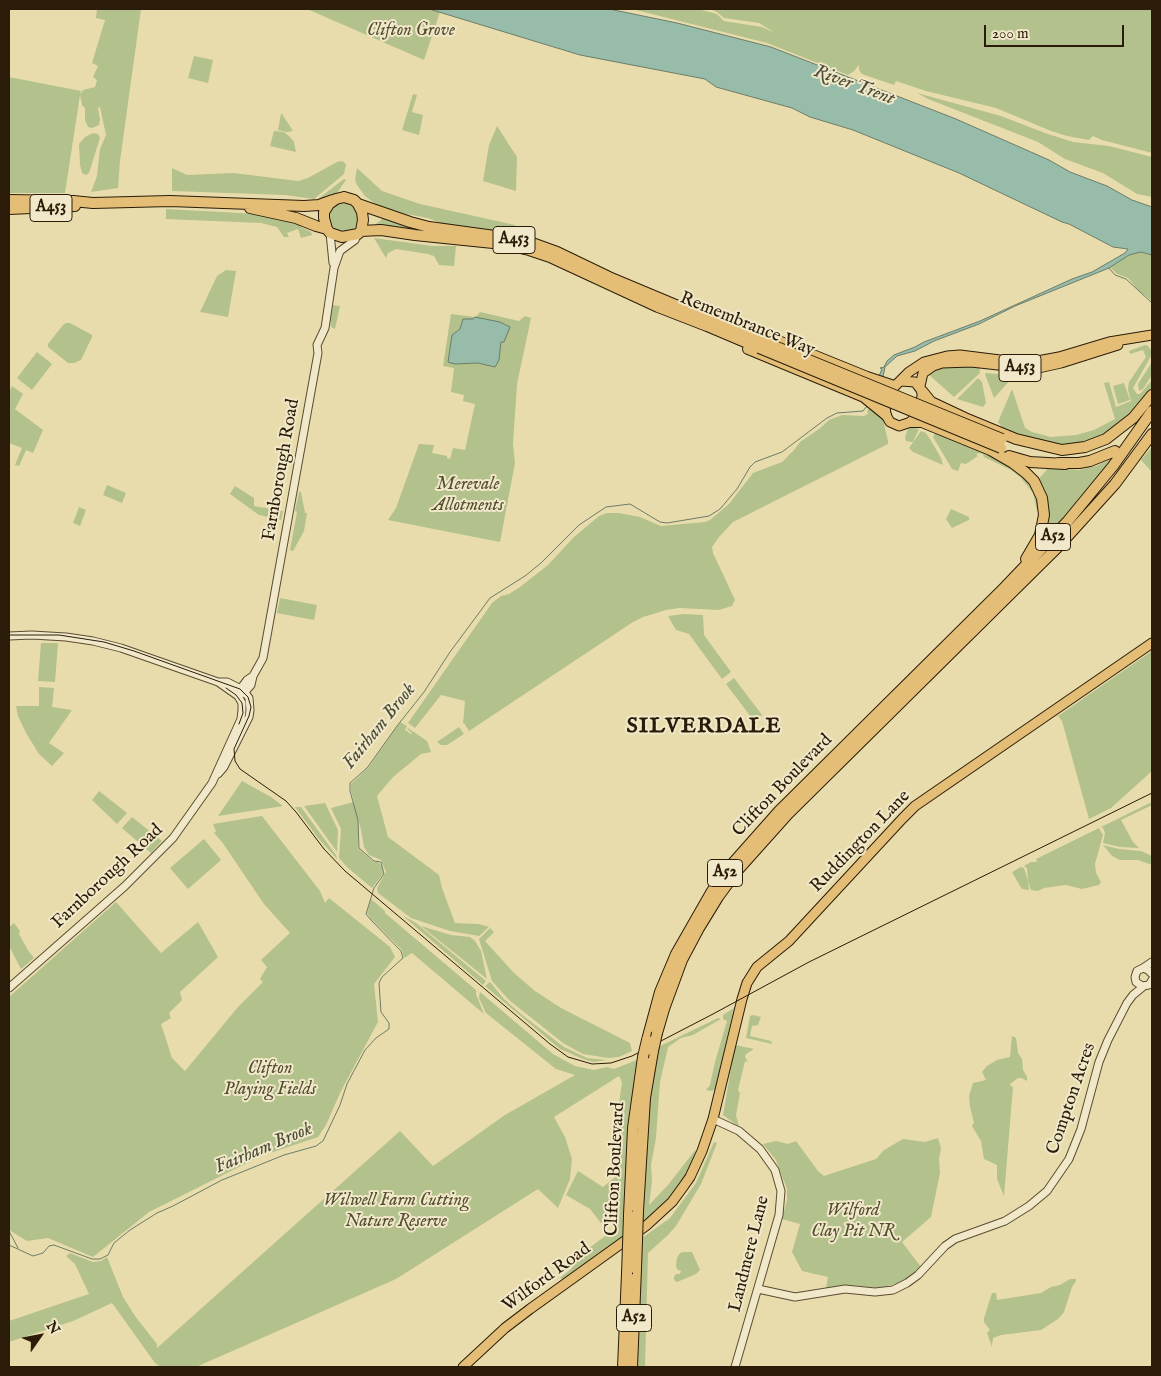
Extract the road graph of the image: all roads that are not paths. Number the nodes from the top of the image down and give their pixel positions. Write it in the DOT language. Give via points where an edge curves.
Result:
graph roads {
  1 [pos="9,200"];
  2 [pos="334,200"];
  3 [pos="93,203"];
  4 [pos="224,203"];
  5 [pos="358,204"];
  6 [pos="9,209"];
  7 [pos="329,231"];
  8 [pos="359,232"];
  9 [pos="334,268"];
  10 [pos="660,303"];
  11 [pos="1152,335"];
  12 [pos="1129,340"];
  13 [pos="897,384"];
  14 [pos="921,388"];
  15 [pos="1152,395"];
  16 [pos="1152,401"];
  17 [pos="1152,411"];
  18 [pos="886,415"];
  19 [pos="911,422"];
  20 [pos="1150,428"];
  21 [pos="1132,437"];
  22 [pos="1152,442"];
  23 [pos="1002,443"];
  24 [pos="987,448"];
  25 [pos="1062,450"];
  26 [pos="1115,451"];
  27 [pos="1064,464"];
  28 [pos="1128,468"];
  29 [pos="963,629"];
  30 [pos="9,636"];
  31 [pos="1152,644"];
  32 [pos="241,692"];
  33 [pos="1152,962"];
  34 [pos="1142,968"];
  35 [pos="1152,974"];
  36 [pos="1136,982"];
  37 [pos="1149,984"];
  38 [pos="9,988"];
  39 [pos="1133,995"];
  40 [pos="713,1118"];
  41 [pos="633,1213"];
  42 [pos="631,1272"];
  43 [pos="758,1289"];
  44 [pos="463,1367"];
  45 [pos="623,1367"];
  46 [pos="632,1367"];
  47 [pos="735,1367"];
  1 -- 3 [label="highway, A453"];
  2 -- 4 [label="highway, A453" via="304,206"];
  2 -- 5 [label="highway" via="344,197"];
  2 -- 7 [label="highway" via="324,212"];
  3 -- 4 [label="highway, A453"];
  3 -- 6 [label="highway, A453" via="73,207"];
  4 -- 7 [label="highway, A453" via="296,218"];
  5 -- 8 [label="highway" via="363,216"];
  5 -- 10 [label="highway, Remembrance Way / A453" via="428,227 532,243"];
  7 -- 8 [label="highway" via="342,237"];
  7 -- 9 [label="street, Farnborough Road"];
  8 -- 9 [label="street, Farnborough Road" via="355,240 340,251"];
  8 -- 10 [label="highway, Remembrance Way / A453" via="381,230 529,250"];
  9 -- 32 [label="street, Farnborough Road" via="324,328 317,345 269,631 263,658 251,685"];
  10 -- 13 [label="highway" via="714,316 867,377"];
  10 -- 18 [label="highway" via="754,352 864,397"];
  10 -- 23 [label="highway, Remembrance Way / A453, bridge"];
  11 -- 12 [label="main road, A453"];
  12 -- 13 [label="main road, A453" via="1032,362 947,356 924,362"];
  12 -- 14 [label="main road, A453" via="1107,350 1034,369 971,362 942,363 923,373"];
  13 -- 14 [label="main road" via="910,380"];
  13 -- 18 [label="main road" via="890,392"];
  14 -- 19 [label="main road, A453" via="920,404"];
  14 -- 25 [label="highway" via="932,402 965,418 1016,438"];
  15 -- 25 [label="highway, A453" via="1133,418 1106,439"];
  16 -- 21 [label="highway, A52"];
  17 -- 21 [label="highway, Clifton Boulevard / A52"];
  18 -- 19 [label="main road" via="895,425"];
  19 -- 24 [label="highway" via="922,422"];
  20 -- 28 [label="highway, Clifton Boulevard / A52"];
  21 -- 29 [label="highway, Clifton Boulevard / A52" via="1113,466 1067,522"];
  22 -- 28 [label="highway, A52"];
  23 -- 25 [label="highway, Remembrance Way / A453"];
  23 -- 27 [label="highway, Remembrance Way / A453" via="1040,460"];
  24 -- 27 [label="highway" via="1030,462"];
  24 -- 29 [label="highway" via="1013,463 1034,481 1042,498 1044,515 1040,534 1024,561"];
  26 -- 27 [label="highway, Remembrance Way / A453" via="1096,459"];
  28 -- 41 [label="highway, Clifton Boulevard / A52, bridge" via="1058,547 794,807 718,897 682,960 657,1033 645,1098"];
  29 -- 41 [label="highway, Clifton Boulevard / A52, bridge" via="780,810 732,864 712,891 676,954 660,992 643,1057 633,1128"];
  30 -- 32 [label="street" via="53,636 100,642"];
  31 -- 40 [label="main road, Ruddington Lane" via="912,808 789,941 757,967 742,999"];
  32 -- 38 [label="street, Farnborough Road" via="250,702 249,716 224,767 183,826 125,886"];
  33 -- 34 [label="street"];
  34 -- 35 [label="street"];
  34 -- 36 [label="street, Compton Acres" via="1136,973"];
  36 -- 37 [label="street"];
  36 -- 39 [label="street, Compton Acres"];
  37 -- 39 [label="street, Compton Acres"];
  39 -- 43 [label="street, Compton Acres" via="1102,1053 1069,1159 1050,1186 1029,1206 1005,1221 955,1239 918,1275 894,1290 845,1289 796,1297"];
  40 -- 43 [label="street, Landmere Lane" via="738,1131 760,1149 771,1162 779,1180 779,1215"];
  40 -- 44 [label="main road, Wilford Road" via="690,1178 659,1215 518,1318"];
  41 -- 42 [label="highway, Clifton Boulevard / A52, bridge"];
  42 -- 45 [label="highway, Clifton Boulevard / A52"];
  42 -- 46 [label="highway, Clifton Boulevard / A52"];
  43 -- 47 [label="street, Landmere Lane"];
}
